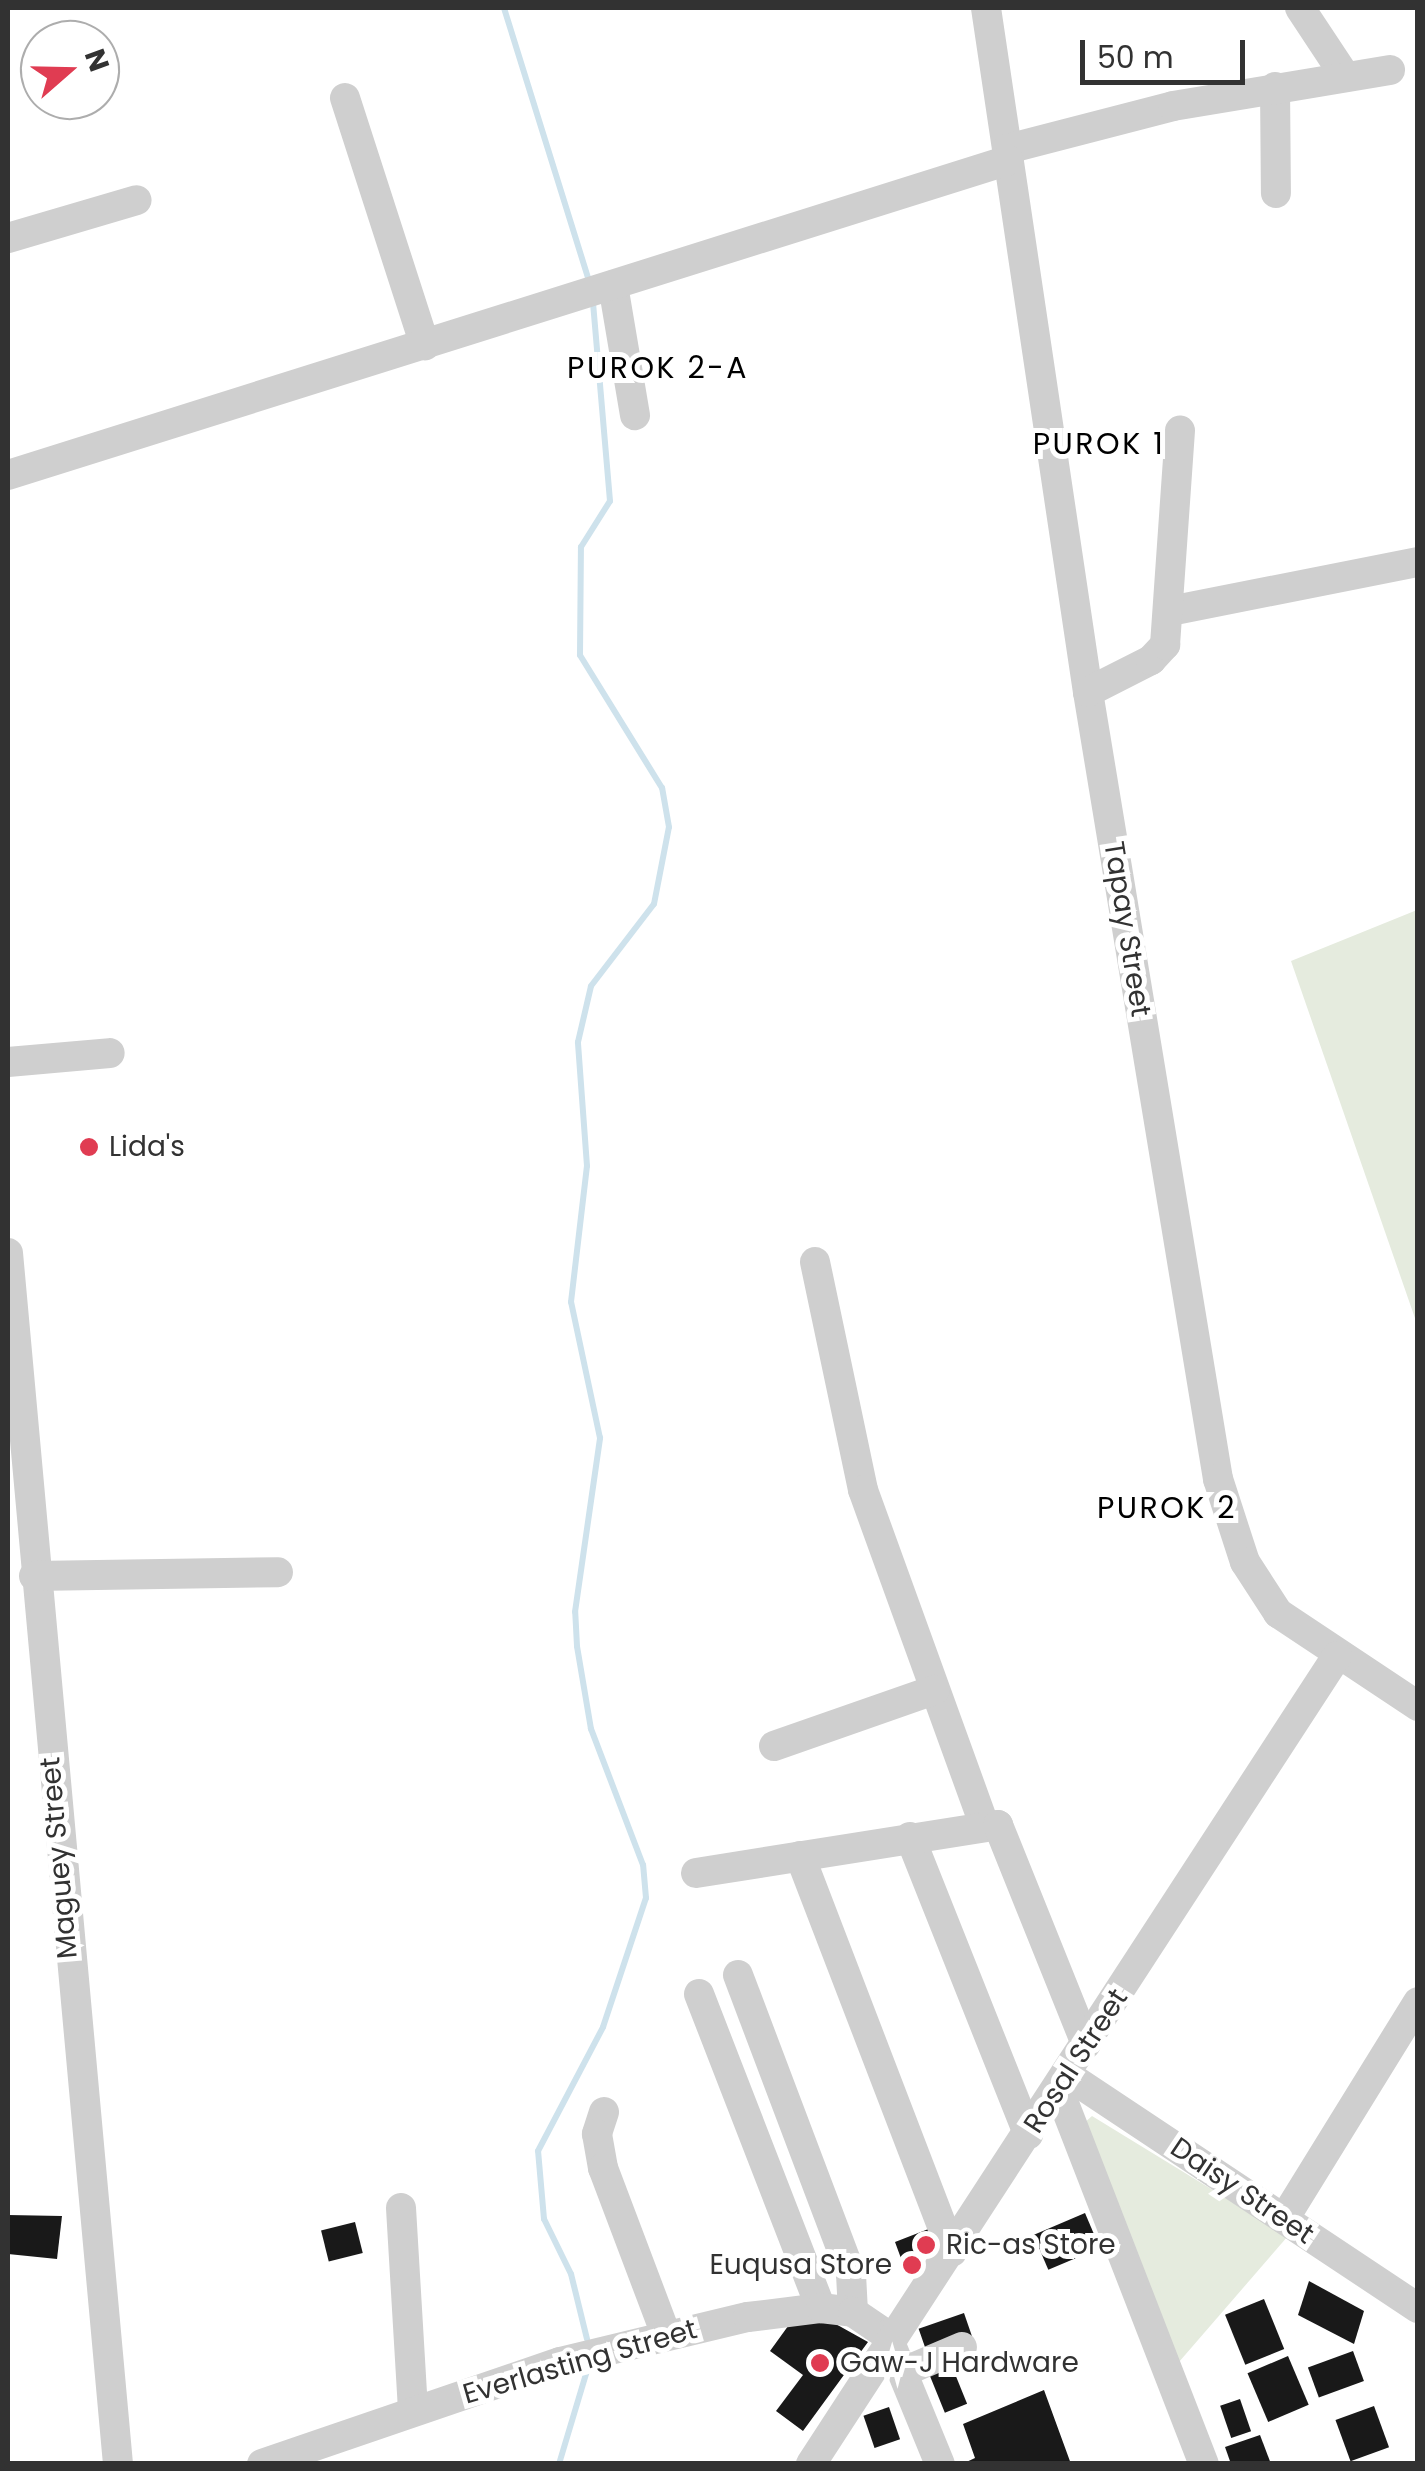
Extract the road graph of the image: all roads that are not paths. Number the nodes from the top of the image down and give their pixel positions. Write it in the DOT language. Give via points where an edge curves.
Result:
graph roads {
  1 [pos="986,8"];
  2 [pos="1300,8"];
  3 [pos="1390,70"];
  4 [pos="1345,76"];
  5 [pos="1275,87"];
  6 [pos="345,98"];
  7 [pos="1008,154"];
  8 [pos="1276,193"];
  9 [pos="136,200"];
  10 [pos="8,238"];
  11 [pos="613,285"];
  12 [pos="425,344"];
  13 [pos="635,415"];
  14 [pos="1180,430"];
  15 [pos="8,475"];
  16 [pos="1418,562"];
  17 [pos="1170,611"];
  18 [pos="1088,692"];
  19 [pos="110,1053"];
  20 [pos="8,1062"];
  21 [pos="8,1253"];
  22 [pos="815,1262"];
  23 [pos="278,1572"];
  24 [pos="34,1576"];
  25 [pos="1337,1656"];
  26 [pos="934,1690"];
  27 [pos="1418,1706"];
  28 [pos="774,1746"];
  29 [pos="984,1824"];
  30 [pos="910,1837"];
  31 [pos="800,1856"];
  32 [pos="696,1873"];
  33 [pos="738,1974"];
  34 [pos="699,1994"];
  35 [pos="1418,2002"];
  36 [pos="1086,2044"];
  37 [pos="1062,2082"];
  38 [pos="604,2112"];
  39 [pos="1028,2134"];
  40 [pos="402,2208"];
  41 [pos="1284,2219"];
  42 [pos="952,2252"];
  43 [pos="821,2308"];
  44 [pos="1418,2308"];
  45 [pos="852,2312"];
  46 [pos="666,2335"];
  47 [pos="962,2348"];
  48 [pos="898,2359"];
  49 [pos="413,2411"];
  50 [pos="118,2464"];
  51 [pos="262,2464"];
  52 [pos="811,2464"];
  53 [pos="940,2464"];
  54 [pos="1204,2464"];
  1 -- 7 [label="street, Tapay Street"];
  2 -- 4 [label="street"];
  3 -- 4 [label="street"];
  4 -- 5 [label="street"];
  5 -- 7 [label="street"];
  5 -- 8 [label="street"];
  6 -- 12 [label="street"];
  7 -- 11 [label="street"];
  7 -- 18 [label="street, Tapay Street"];
  9 -- 10 [label="street"];
  11 -- 12 [label="street"];
  11 -- 13 [label="street"];
  12 -- 15 [label="street"];
  14 -- 17 [label="street"];
  16 -- 17 [label="street"];
  17 -- 18 [label="street" via="1160,654"];
  18 -- 25 [label="street, Tapay Street" via="1218,1479 1262,1594"];
  19 -- 20 [label="street"];
  21 -- 24 [label="street, Maguey Street"];
  22 -- 26 [label="street" via="863,1490"];
  23 -- 24 [label="street"];
  24 -- 50 [label="street, Maguey Street"];
  25 -- 27 [label="street, Tapay Street"];
  25 -- 36 [label="street, Rosal Street"];
  26 -- 28 [label="street"];
  26 -- 29 [label="street"];
  29 -- 30 [label="street"];
  29 -- 36 [label="street" via="1003,1830"];
  30 -- 31 [label="street"];
  30 -- 39 [label="street"];
  31 -- 32 [label="street"];
  31 -- 42 [label="street"];
  33 -- 45 [label="street" via="851,2274"];
  34 -- 43 [label="street"];
  35 -- 41 [label="street"];
  36 -- 37 [label="street, Rosal Street"];
  37 -- 39 [label="street, Rosal Street"];
  37 -- 41 [label="street, Daisy Street"];
  37 -- 54 [label="street"];
  38 -- 46 [label="street" via="598,2151"];
  39 -- 42 [label="street, Rosal Street"];
  40 -- 49 [label="street"];
  41 -- 44 [label="street, Daisy Street"];
  42 -- 48 [label="street, Rosal Street"];
  43 -- 45 [label="street, Everlasting Street"];
  43 -- 46 [label="street, Everlasting Street"];
  45 -- 48 [label="street" via="878,2326"];
  46 -- 49 [label="street, Everlasting Street"];
  47 -- 48 [label="street"];
  48 -- 52 [label="street, Rosal Street"];
  48 -- 53 [label="street"];
  49 -- 51 [label="street, Everlasting Street"];
}
